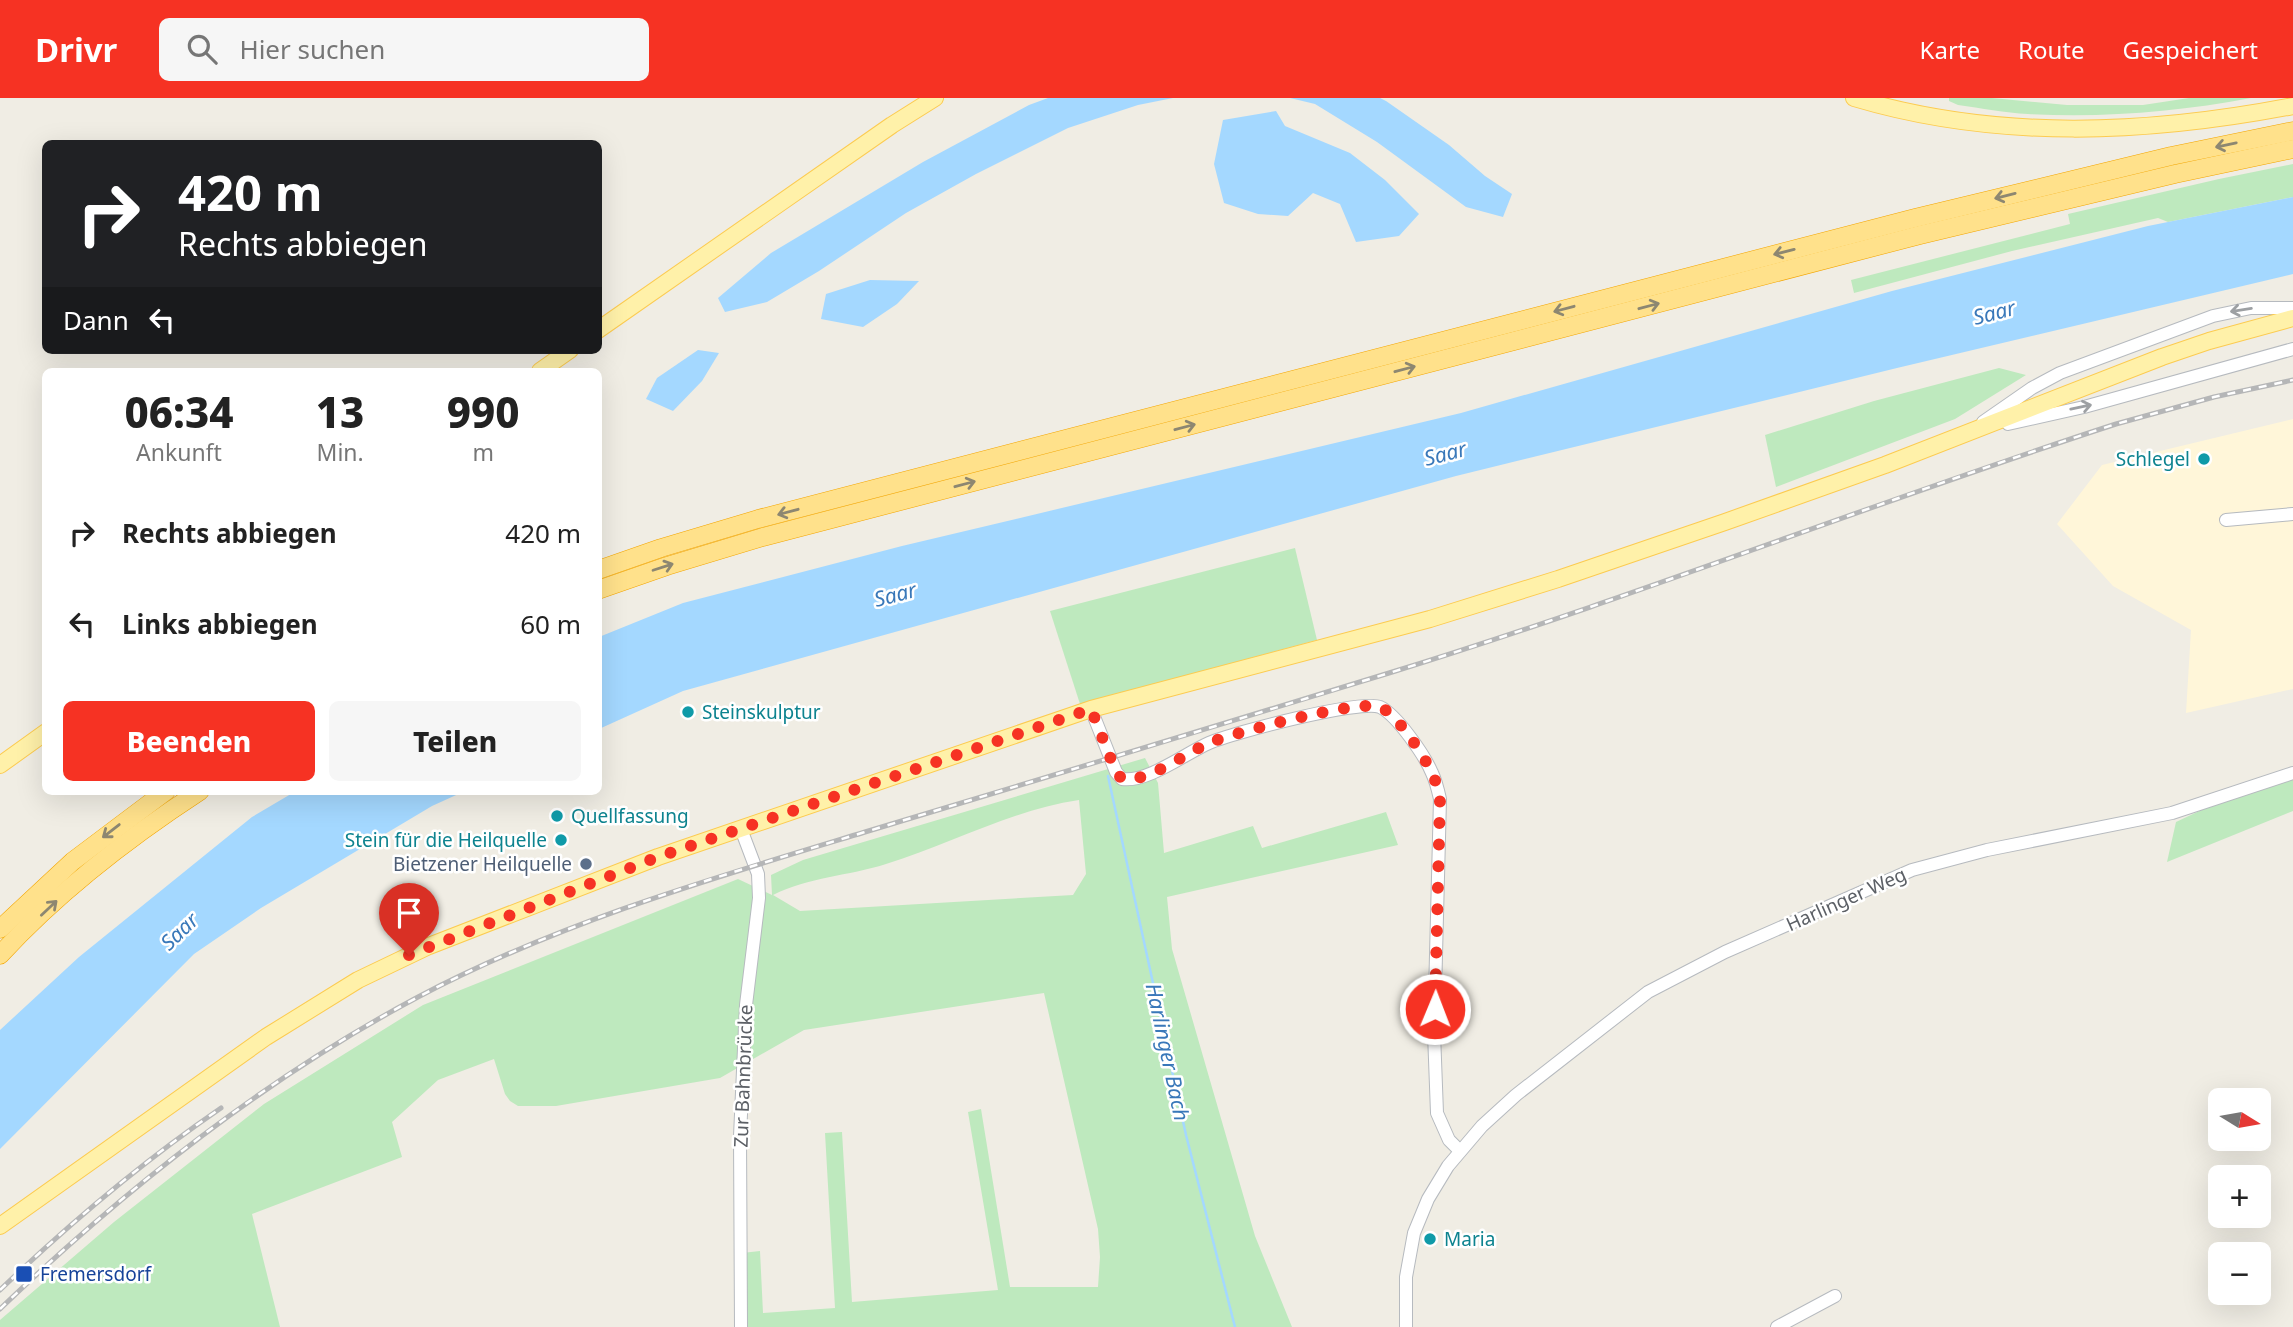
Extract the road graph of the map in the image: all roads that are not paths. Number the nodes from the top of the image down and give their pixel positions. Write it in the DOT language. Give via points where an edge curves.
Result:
graph roads {
  1 [pos="935,98"];
  2 [pos="1854,98"];
  3 [pos="2293,106"];
  4 [pos="2293,131"];
  5 [pos="2293,149"];
  6 [pos="2293,308"];
  7 [pos="2293,318"];
  8 [pos="602,327"];
  9 [pos="2293,349"];
  10 [pos="564,354"];
  11 [pos="543,368"];
  12 [pos="1966,434"];
  13 [pos="856,503"];
  14 [pos="2293,514"];
  15 [pos="2226,520"];
  16 [pos="602,569"];
  17 [pos="602,589"];
  18 [pos="1091,709"];
  19 [pos="42,735"];
  20 [pos="0,765"];
  21 [pos="2293,774"];
  22 [pos="161,795"];
  23 [pos="194,795"];
  24 [pos="741,829"];
  25 [pos="0,929"];
  26 [pos="0,955"];
  27 [pos="1459,1150"];
  28 [pos="0,1226"];
  29 [pos="1835,1296"];
  30 [pos="741,1327"];
  31 [pos="1406,1327"];
  32 [pos="1777,1327"];
  1 -- 8 [label="main road"];
  2 -- 3 [label="main road" via="1953,119 2031,128 2108,129 2204,121"];
  4 -- 13 [label="highway, one-way" via="1915,218 895,484"];
  13 -- 5 [label="highway, one-way" via="899,502 1920,235"];
  6 -- 12 [label="street, one-way" via="2238,310 2053,377"];
  7 -- 12 [label="main road" via="2162,357"];
  12 -- 9 [label="street, one-way"];
  10 -- 11 [label="main road"];
  12 -- 18 [label="main road" via="1738,518 1496,599"];
  13 -- 16 [label="highway, one-way" via="746,523"];
  17 -- 13 [label="highway, one-way"];
  14 -- 15 [label="street"];
  18 -- 24 [label="main road"];
  18 -- 27 [label="street" via="1116,772 1130,780 1211,742 1335,708 1379,706 1393,717 1433,774 1440,799 1434,1033 1437,1113"];
  19 -- 20 [label="main road"];
  21 -- 27 [label="street, Harlinger Weg" via="2172,813 1933,863 1725,952 1648,992 1610,1020 1516,1095"];
  22 -- 25 [label="highway, one-way" via="73,861"];
  26 -- 23 [label="highway, one-way" via="85,875"];
  24 -- 28 [label="main road" via="455,935 358,980 266,1037"];
  24 -- 30 [label="street, Zur Bahnbrücke" via="758,874 759,898 746,1005 741,1110"];
  27 -- 31 [label="street, Harlinger Weg" via="1436,1183 1414,1233 1406,1277"];
  29 -- 32 [label="street"];
}
